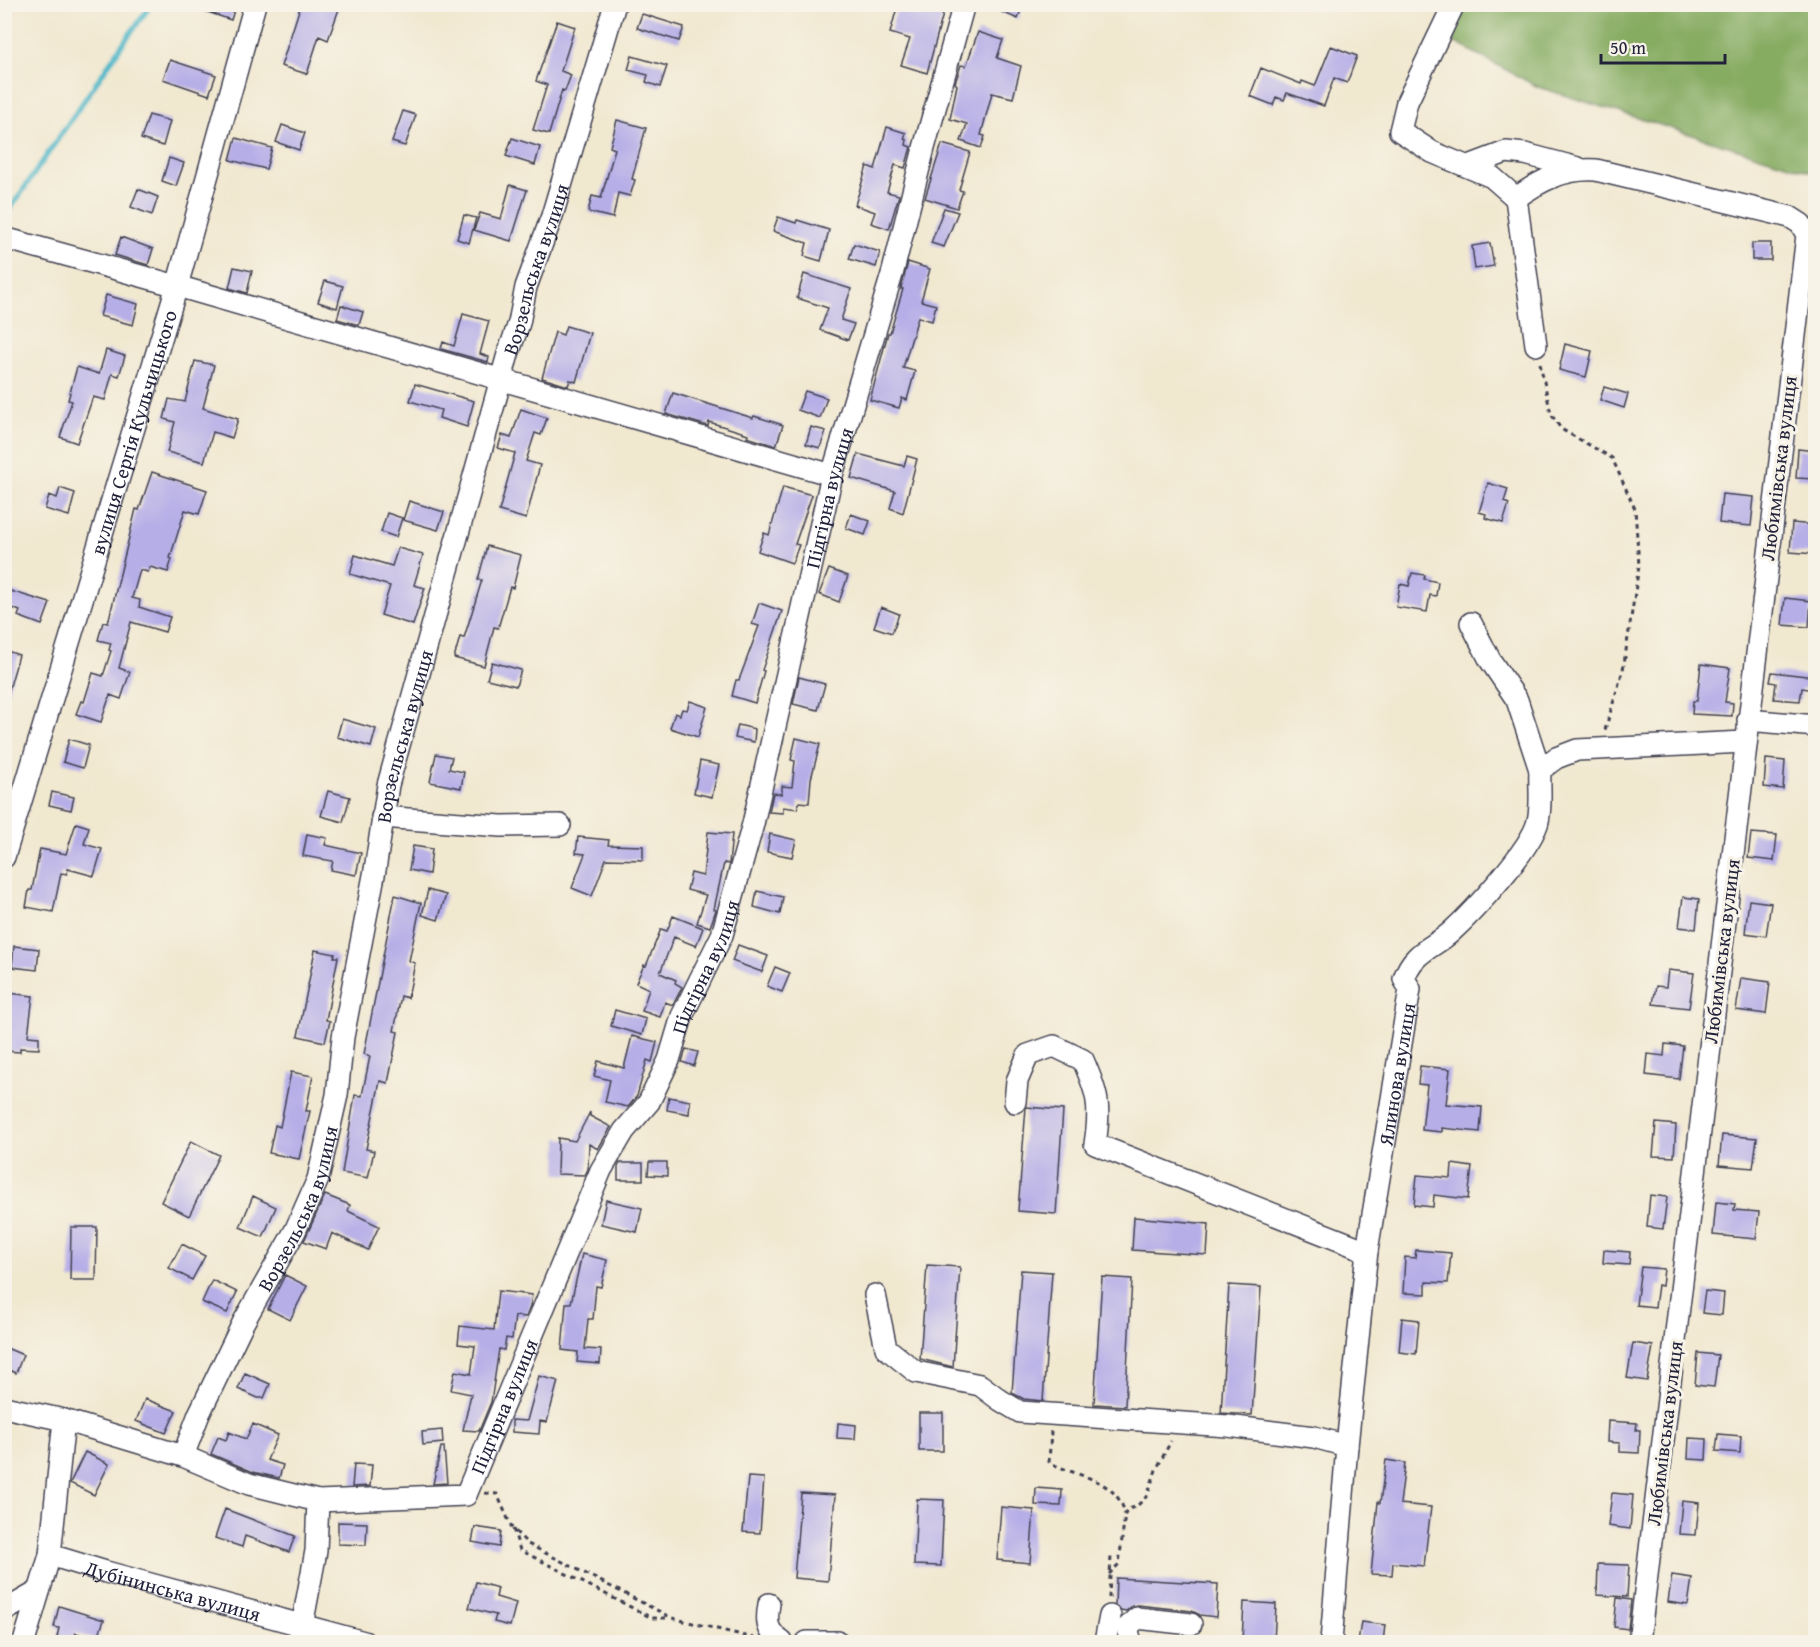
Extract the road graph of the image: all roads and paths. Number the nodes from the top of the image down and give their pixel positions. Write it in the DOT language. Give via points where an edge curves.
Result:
graph roads {
  1 [pos="255,4"];
  2 [pos="615,4"];
  3 [pos="964,4"];
  4 [pos="1454,4"];
  5 [pos="1469,166"];
  6 [pos="1582,169"];
  7 [pos="1516,198"];
  8 [pos="4,238"];
  9 [pos="177,286"];
  10 [pos="1536,345"];
  11 [pos="502,380"];
  12 [pos="832,475"];
  13 [pos="1472,623"];
  14 [pos="1748,720"];
  15 [pos="1815,726"];
  16 [pos="1745,742"];
  17 [pos="1600,749"];
  18 [pos="1540,770"];
  19 [pos="382,817"];
  20 [pos="560,825"];
  21 [pos="4,857"];
  22 [pos="1015,1102"];
  23 [pos="1367,1251"];
  24 [pos="875,1295"];
  25 [pos="4,1407"];
  26 [pos="1053,1414"];
  27 [pos="63,1420"];
  28 [pos="1185,1424"];
  29 [pos="1347,1446"];
  30 [pos="183,1456"];
  31 [pos="469,1491"];
  32 [pos="318,1501"];
  33 [pos="1125,1514"];
  34 [pos="512,1528"];
  35 [pos="50,1555"];
  36 [pos="1111,1555"];
  37 [pos="1109,1574"];
  38 [pos="39,1591"];
  39 [pos="769,1604"];
  40 [pos="4,1611"];
  41 [pos="1110,1616"];
  42 [pos="672,1618"];
  43 [pos="1191,1624"];
  44 [pos="300,1634"];
  45 [pos="760,1640"];
  46 [pos="24,1642"];
  47 [pos="364,1642"];
  48 [pos="782,1642"];
  49 [pos="807,1642"];
  50 [pos="838,1642"];
  51 [pos="1105,1642"];
  52 [pos="1131,1642"];
  53 [pos="1331,1642"];
  54 [pos="1639,1642"];
  1 -- 9 [label="street, вулиця Сергія Кульчицького"];
  2 -- 11 [label="street, Ворзельська вулиця" via="552,216 526,286"];
  3 -- 12 [label="street, Підгірна вулиця" via="893,271"];
  4 -- 5 [label="street" via="1407,102 1400,131 1432,152"];
  5 -- 6 [label="street" via="1506,152"];
  5 -- 7 [label="street" via="1492,177"];
  6 -- 7 [label="street" via="1560,173"];
  6 -- 14 [label="street, Любимівська вулиця" via="1790,217 1802,224 1807,235"];
  7 -- 10 [label="street"];
  8 -- 9 [label="street"];
  9 -- 11 [label="street"];
  9 -- 21 [label="street, вулиця Сергія Кульчицького"];
  10 -- 17 [label="path" via="1551,414 1561,429 1612,458 1635,509 1639,566 1623,670"];
  11 -- 12 [label="street"];
  11 -- 19 [label="street, Ворзельська вулиця"];
  12 -- 31 [label="street, Підгірна вулиця" via="753,824 722,935 682,1016 669,1060 649,1102 624,1131 601,1170"];
  13 -- 18 [label="street" via="1490,660 1517,699"];
  14 -- 15 [label="street"];
  14 -- 16 [label="street, Любимівська вулиця"];
  16 -- 17 [label="street"];
  16 -- 54 [label="street, Любимівська вулиця"];
  17 -- 18 [label="street" via="1577,750"];
  18 -- 23 [label="street, Ялинова вулиця" via="1538,822 1521,852 1470,914 1433,946 1420,952 1404,979 1410,989"];
  19 -- 20 [label="street" via="501,826"];
  19 -- 30 [label="street, Ворзельська вулиця" via="343,1037 337,1095 318,1179 295,1232 243,1323"];
  22 -- 23 [label="street" via="1017,1081 1028,1055 1054,1046 1083,1060 1096,1090 1099,1119 1095,1144"];
  23 -- 29 [label="street, Ялинова вулиця"];
  24 -- 26 [label="street" via="886,1348 916,1372 980,1385 1020,1412"];
  25 -- 27 [label="street, Підгірна вулиця"];
  26 -- 28 [label="street"];
  26 -- 33 [label="path" via="1049,1462 1107,1486 1122,1502"];
  27 -- 30 [label="street, Підгірна вулиця"];
  27 -- 35 [label="street"];
  28 -- 29 [label="street" via="1314,1437"];
  28 -- 33 [label="path" via="1175,1434 1156,1470 1147,1496"];
  29 -- 53 [label="street, Ялинова вулиця"];
  30 -- 32 [label="street, Підгірна вулиця" via="249,1484"];
  31 -- 32 [label="street, Підгірна вулиця" via="466,1496"];
  31 -- 34 [label="path" via="496,1494"];
  32 -- 44 [label="street" via="316,1551"];
  33 -- 37 [label="path" via="1119,1564"];
  34 -- 42 [label="path" via="528,1544"];
  34 -- 42 [label="path" via="520,1550 652,1618"];
  35 -- 38 [label="street"];
  35 -- 44 [label="street, Дубінинська вулиця"];
  36 -- 37 [label="path"];
  37 -- 41 [label="path"];
  38 -- 40 [label="street"];
  38 -- 46 [label="street"];
  39 -- 48 [label="street" via="766,1620"];
  41 -- 51 [label="street"];
  42 -- 45 [label="path"];
  43 -- 52 [label="street" via="1137,1618 1127,1628"];
  44 -- 47 [label="street, Дубінинська вулиця"];
  49 -- 50 [label="street"];
}
